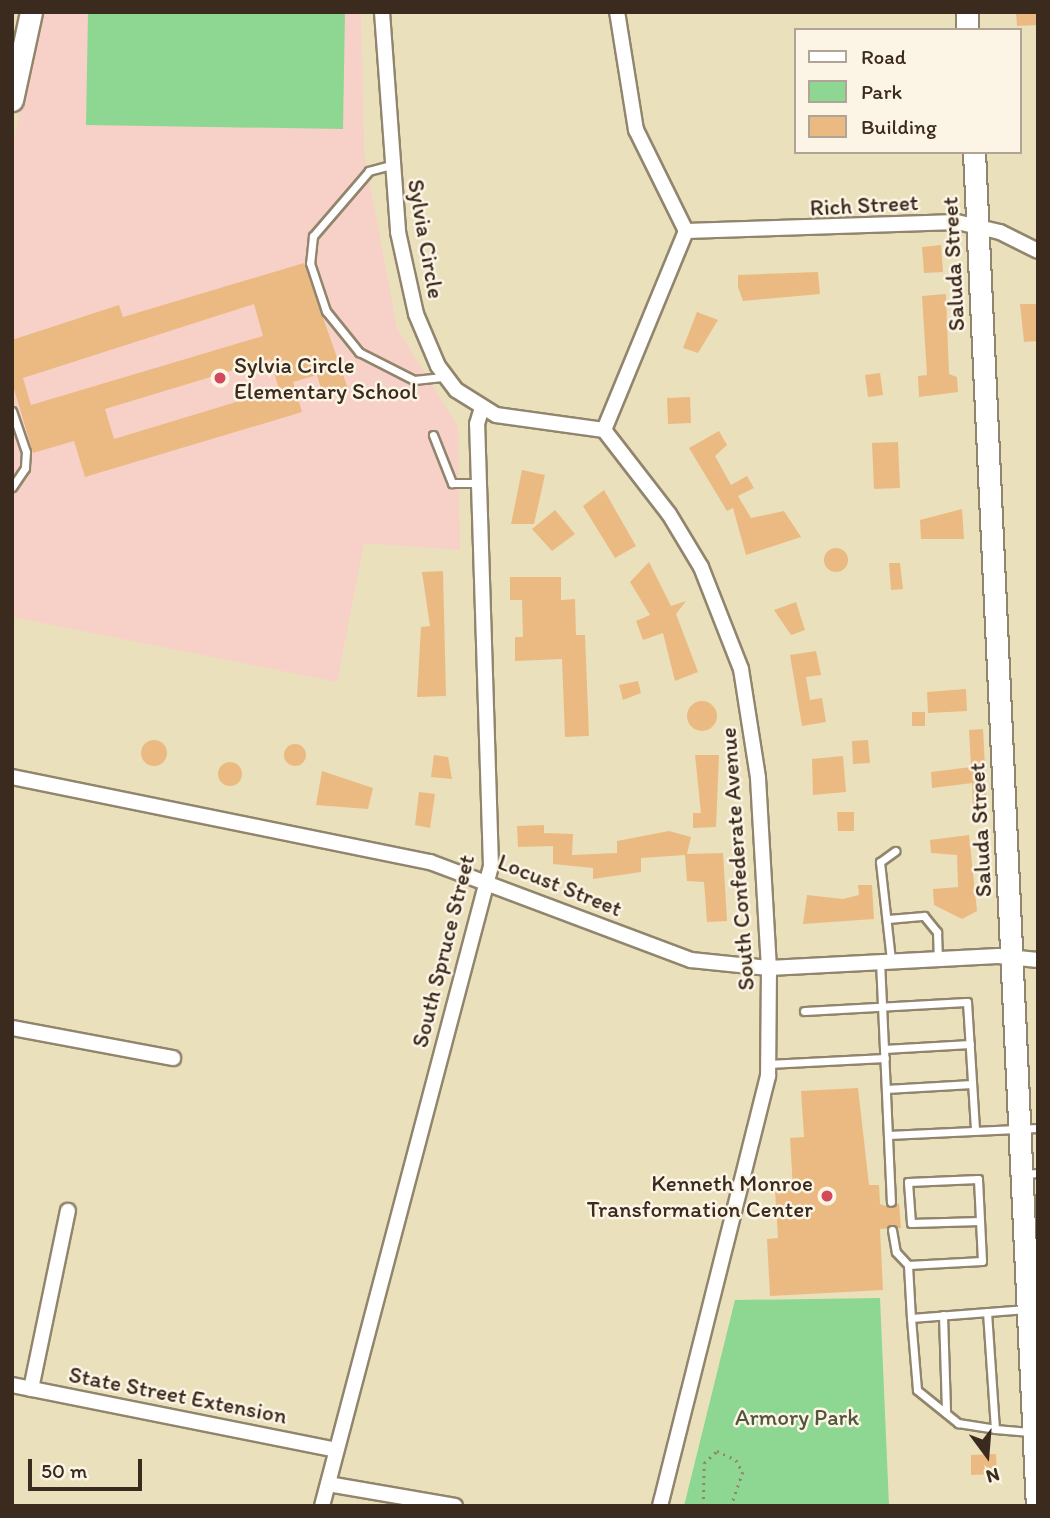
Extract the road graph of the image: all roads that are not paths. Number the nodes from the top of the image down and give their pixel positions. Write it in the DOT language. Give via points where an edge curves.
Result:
graph roads {
  1 [pos="31,12"];
  2 [pos="383,12"];
  3 [pos="618,12"];
  4 [pos="12,100"];
  5 [pos="974,154"];
  6 [pos="391,165"];
  7 [pos="978,225"];
  8 [pos="686,231"];
  9 [pos="1038,251"];
  10 [pos="445,377"];
  11 [pos="482,408"];
  12 [pos="12,411"];
  13 [pos="604,430"];
  14 [pos="433,435"];
  15 [pos="478,483"];
  16 [pos="12,487"];
  17 [pos="12,777"];
  18 [pos="895,851"];
  19 [pos="488,881"];
  20 [pos="888,919"];
  21 [pos="1012,956"];
  22 [pos="939,958"];
  23 [pos="886,960"];
  24 [pos="1038,960"];
  25 [pos="769,968"];
  26 [pos="882,1006"];
  27 [pos="804,1012"];
  28 [pos="12,1028"];
  29 [pos="970,1044"];
  30 [pos="884,1049"];
  31 [pos="173,1058"];
  32 [pos="885,1058"];
  33 [pos="768,1064"];
  34 [pos="972,1084"];
  35 [pos="886,1089"];
  36 [pos="1029,1128"];
  37 [pos="975,1129"];
  38 [pos="888,1135"];
  39 [pos="1030,1173"];
  40 [pos="891,1202"];
  41 [pos="68,1211"];
  42 [pos="980,1221"];
  43 [pos="892,1230"];
  44 [pos="908,1265"];
  45 [pos="1031,1300"];
  46 [pos="987,1312"];
  47 [pos="943,1315"];
  48 [pos="911,1318"];
  49 [pos="12,1385"];
  50 [pos="31,1389"];
  51 [pos="946,1413"];
  52 [pos="995,1429"];
  53 [pos="1034,1432"];
  54 [pos="336,1450"];
  55 [pos="1037,1465"];
  56 [pos="328,1484"];
  57 [pos="322,1506"];
  58 [pos="455,1506"];
  59 [pos="660,1506"];
  60 [pos="1037,1506"];
  1 -- 4 [label="main road"];
  2 -- 6 [label="street, Sylvia Circle"];
  3 -- 8 [label="street" via="636,130"];
  5 -- 7 [label="main road, Saluda Street"];
  6 -- 10 [label="street, Sylvia Circle" via="405,276"];
  6 -- 10 [label="lane" via="369,170 313,236 310,263 326,311 359,352 414,380"];
  7 -- 8 [label="street, Rich Street"];
  7 -- 9 [label="street, Rich Street"];
  7 -- 21 [label="main road, Saluda Street"];
  8 -- 13 [label="street"];
  10 -- 11 [label="street, Sylvia Circle"];
  11 -- 13 [label="street, Sylvia Circle" via="540,425"];
  11 -- 15 [label="street, South Spruce Street"];
  12 -- 16 [label="lane" via="26,452 25,468"];
  13 -- 25 [label="street, South Confederate Avenue" via="669,514 701,567 740,669 758,778"];
  14 -- 15 [label="lane" via="452,483"];
  15 -- 19 [label="street, South Spruce Street" via="492,835"];
  17 -- 19 [label="street, Locust Street" via="383,851"];
  18 -- 20 [label="lane" via="880,862"];
  19 -- 25 [label="street, Locust Street" via="657,950"];
  19 -- 54 [label="street, South Spruce Street"];
  20 -- 22 [label="lane" via="925,916 937,932"];
  20 -- 23 [label="lane"];
  21 -- 22 [label="street, Locust Street"];
  21 -- 24 [label="street, Locust Street"];
  21 -- 36 [label="main road, Saluda Street"];
  22 -- 23 [label="street, Locust Street"];
  23 -- 25 [label="street, Locust Street"];
  23 -- 26 [label="lane"];
  25 -- 33 [label="street, South Confederate Avenue"];
  26 -- 27 [label="lane"];
  26 -- 29 [label="lane" via="967,1002"];
  26 -- 30 [label="lane"];
  28 -- 31 [label="street"];
  29 -- 30 [label="lane"];
  29 -- 34 [label="lane"];
  30 -- 32 [label="lane"];
  32 -- 33 [label="lane"];
  32 -- 35 [label="lane"];
  33 -- 59 [label="street, South Confederate Avenue"];
  34 -- 35 [label="lane"];
  34 -- 37 [label="lane"];
  35 -- 38 [label="lane"];
  36 -- 37 [label="lane"];
  36 -- 39 [label="main road, Saluda Street"];
  37 -- 38 [label="lane"];
  38 -- 40 [label="lane"];
  39 -- 45 [label="main road, Saluda Street"];
  41 -- 50 [label="street"];
  42 -- 42 [label="lane" via="978,1179 908,1182 911,1223"];
  42 -- 44 [label="lane" via="982,1261"];
  43 -- 44 [label="lane" via="896,1252"];
  44 -- 48 [label="lane"];
  45 -- 46 [label="lane"];
  45 -- 53 [label="main road, Saluda Street"];
  46 -- 47 [label="lane"];
  46 -- 52 [label="lane"];
  47 -- 48 [label="lane"];
  47 -- 51 [label="lane"];
  48 -- 51 [label="lane" via="917,1390"];
  49 -- 50 [label="street, State Street Extension"];
  50 -- 54 [label="street, State Street Extension"];
  51 -- 52 [label="lane" via="958,1423"];
  52 -- 53 [label="lane"];
  53 -- 55 [label="main road, Saluda Street"];
  54 -- 56 [label="street, South Spruce Street"];
  55 -- 60 [label="main road, Saluda Street"];
  56 -- 57 [label="street"];
  56 -- 58 [label="street"];
}
